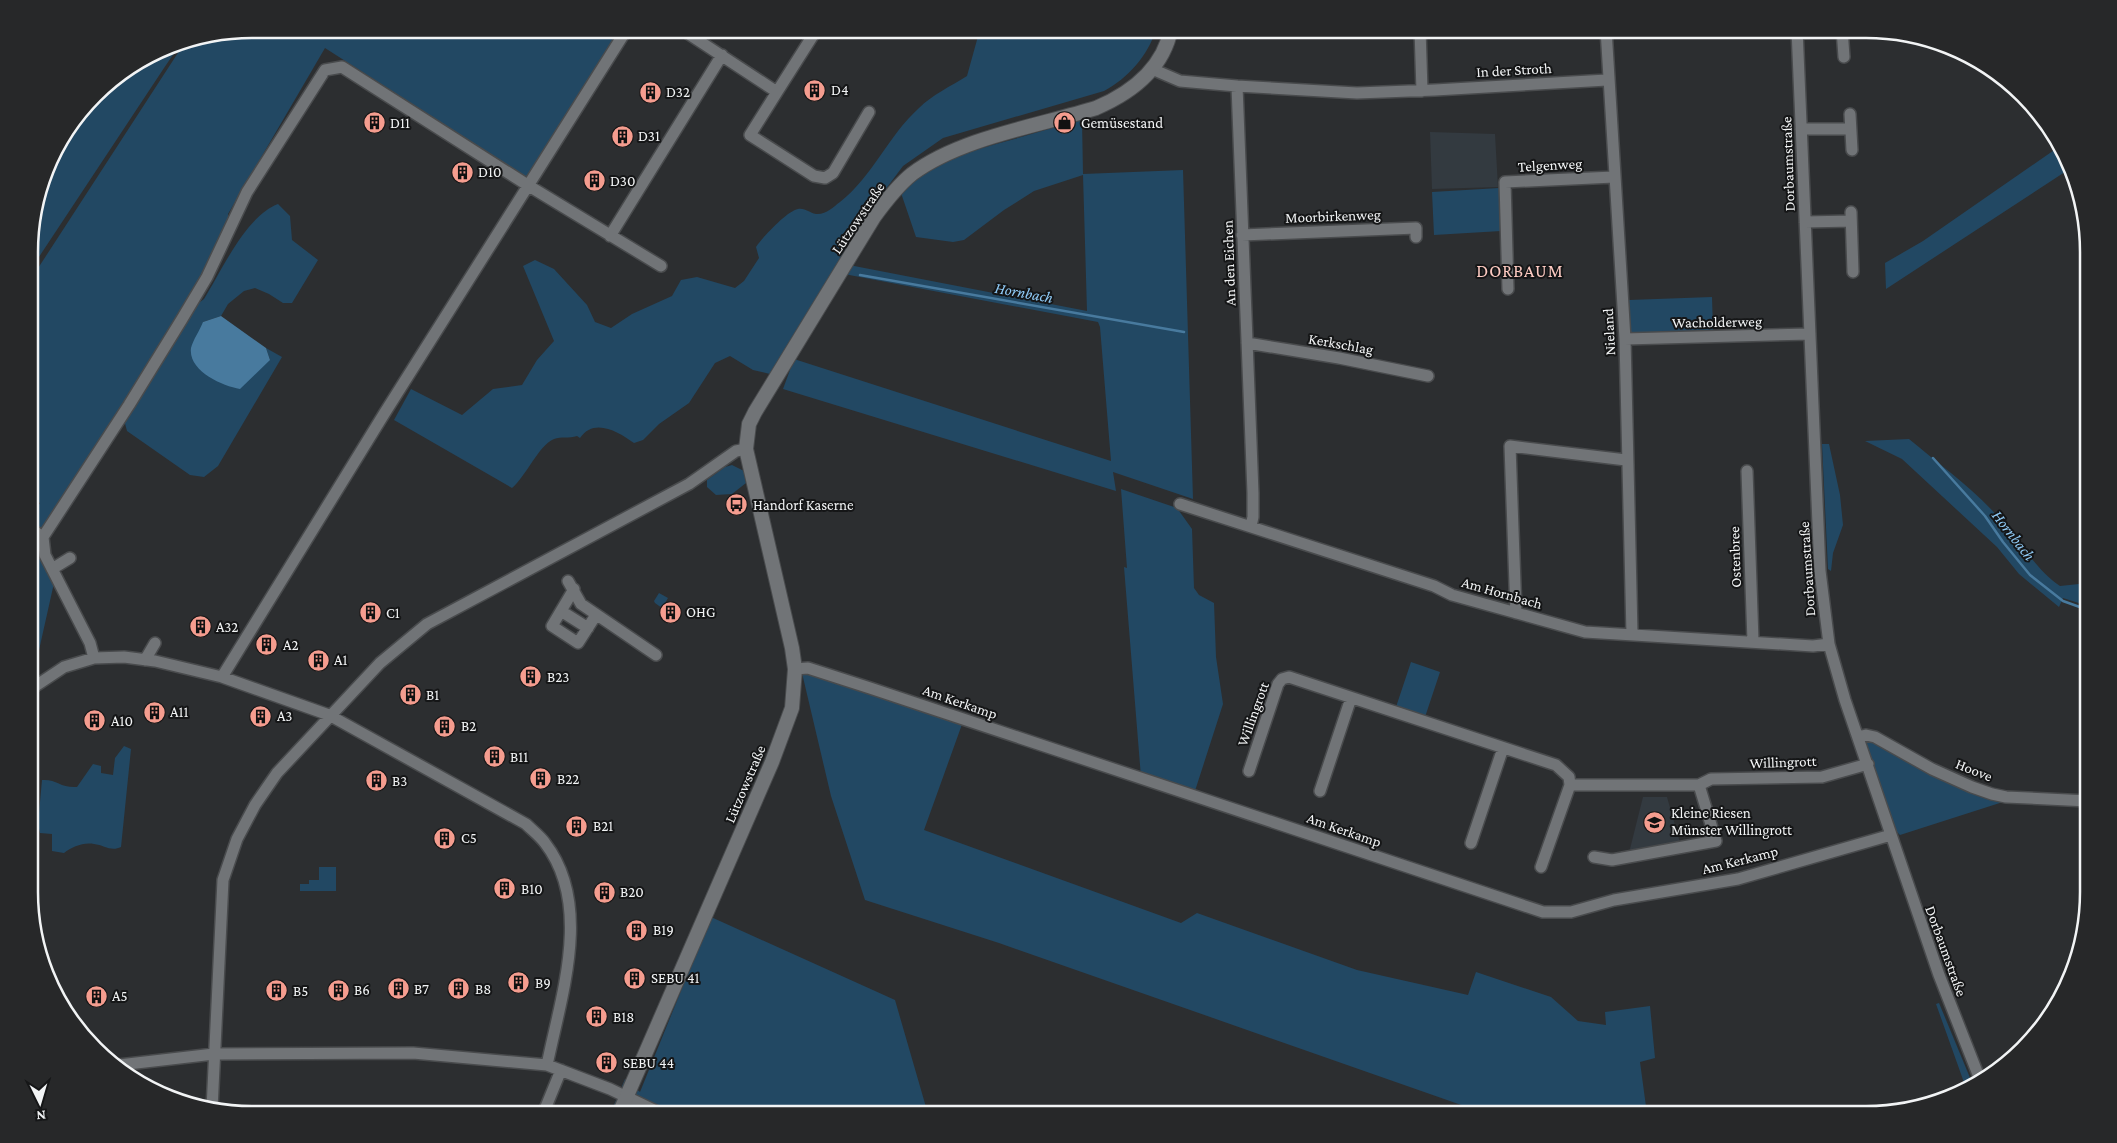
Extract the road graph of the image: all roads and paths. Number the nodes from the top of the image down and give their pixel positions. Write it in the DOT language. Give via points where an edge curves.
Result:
graph roads {
  1 [pos="621,38"];
  2 [pos="695,38"];
  3 [pos="811,38"];
  4 [pos="1167,38"];
  5 [pos="1420,38"];
  6 [pos="1606,38"];
  7 [pos="1797,38"];
  8 [pos="1843,38"];
  9 [pos="722,55"];
  10 [pos="1844,57"];
  11 [pos="1152,69"];
  12 [pos="1607,80"];
  13 [pos="1237,86"];
  14 [pos="1422,90"];
  15 [pos="778,92"];
  16 [pos="869,112"];
  17 [pos="1850,114"];
  18 [pos="1850,128"];
  19 [pos="1801,129"];
  20 [pos="1852,150"];
  21 [pos="1614,177"];
  22 [pos="529,186"];
  23 [pos="1805,222"];
  24 [pos="1242,235"];
  25 [pos="610,236"];
  26 [pos="1416,237"];
  27 [pos="661,266"];
  28 [pos="1853,272"];
  29 [pos="1508,289"];
  30 [pos="1810,334"];
  31 [pos="1625,339"];
  32 [pos="1247,343"];
  33 [pos="1428,376"];
  34 [pos="746,449"];
  35 [pos="1626,460"];
  36 [pos="1747,471"];
  37 [pos="1180,504"];
  38 [pos="1251,526"];
  39 [pos="38,534"];
  40 [pos="43,537"];
  41 [pos="70,558"];
  42 [pos="52,569"];
  43 [pos="561,610"];
  44 [pos="1516,613"];
  45 [pos="596,615"];
  46 [pos="588,628"];
  47 [pos="1632,634"];
  48 [pos="1754,641"];
  49 [pos="155,643"];
  50 [pos="1829,644"];
  51 [pos="656,655"];
  52 [pos="94,658"];
  53 [pos="145,660"];
  54 [pos="795,669"];
  55 [pos="222,677"];
  56 [pos="38,684"];
  57 [pos="1351,698"];
  58 [pos="330,715"];
  59 [pos="1858,737"];
  60 [pos="1503,748"];
  61 [pos="1868,764"];
  62 [pos="1249,771"];
  63 [pos="1570,785"];
  64 [pos="1699,785"];
  65 [pos="1320,792"];
  66 [pos="2080,801"];
  67 [pos="1891,835"];
  68 [pos="1471,843"];
  69 [pos="1594,857"];
  70 [pos="1541,867"];
  71 [pos="214,1054"];
  72 [pos="124,1063"];
  73 [pos="547,1066"];
  74 [pos="561,1070"];
  75 [pos="1978,1074"];
  76 [pos="626,1097"];
  77 [pos="212,1102"];
  78 [pos="546,1106"];
  79 [pos="622,1106"];
  80 [pos="645,1106"];
  1 -- 22 [label="street"];
  2 -- 9 [label="street"];
  3 -- 15 [label="street"];
  4 -- 11 [label="street, Lützowstraße"];
  5 -- 14 [label="street"];
  6 -- 12 [label="street, Nieland"];
  7 -- 19 [label="street, Dorbaumstraße"];
  8 -- 10 [label="street"];
  9 -- 15 [label="street"];
  9 -- 25 [label="street"];
  11 -- 13 [label="street" via="1180,81"];
  11 -- 34 [label="street, Lützowstraße" via="1112,102 952,151 910,176 889,196 874,217 760,404 749,424"];
  12 -- 14 [label="street, In der Stroth"];
  12 -- 21 [label="street, Nieland"];
  13 -- 14 [label="street, In der Stroth" via="1341,92"];
  13 -- 24 [label="street, An den Eichen"];
  15 -- 16 [label="street" via="750,136 814,176 825,178 833,173"];
  17 -- 18 [label="street"];
  18 -- 19 [label="street"];
  18 -- 20 [label="street"];
  19 -- 23 [label="street, Dorbaumstraße"];
  21 -- 29 [label="street, Telgenweg" via="1505,182"];
  21 -- 31 [label="street, Nieland"];
  22 -- 25 [label="street"];
  22 -- 40 [label="street" via="342,67 325,70 247,192 207,277 182,319"];
  22 -- 55 [label="street"];
  23 -- 28 [label="street" via="1851,216"];
  23 -- 30 [label="street, Dorbaumstraße"];
  24 -- 26 [label="street, Moorbirkenweg" via="1416,228"];
  24 -- 32 [label="street, An den Eichen"];
  25 -- 27 [label="street"];
  30 -- 31 [label="street, Wacholderweg"];
  30 -- 50 [label="street, Dorbaumstraße" via="1820,572"];
  31 -- 35 [label="street, Nieland"];
  32 -- 33 [label="street, Kerkschlag"];
  32 -- 38 [label="street, An den Eichen"];
  34 -- 54 [label="street, Lützowstraße"];
  34 -- 58 [label="street" via="736,452 689,484 427,624 380,663"];
  35 -- 44 [label="street" via="1510,446"];
  35 -- 47 [label="street, Nieland"];
  36 -- 48 [label="street, Ostenbree"];
  37 -- 38 [label="street, Am Hornbach"];
  38 -- 44 [label="street, Am Hornbach" via="1434,586 1452,595"];
  39 -- 40 [label="street"];
  40 -- 42 [label="street" via="45,555"];
  41 -- 42 [label="street"];
  42 -- 52 [label="street" via="90,643"];
  43 -- 45 [label="street" via="571,585 581,604"];
  43 -- 46 [label="street"];
  43 -- 46 [label="street" via="552,626 578,643"];
  44 -- 47 [label="street, Am Hornbach" via="1586,632"];
  45 -- 46 [label="street"];
  45 -- 51 [label="street"];
  47 -- 48 [label="street, Am Hornbach"];
  48 -- 50 [label="street, Am Hornbach" via="1813,646"];
  49 -- 53 [label="street"];
  50 -- 59 [label="street, Dorbaumstraße"];
  52 -- 53 [label="street"];
  52 -- 56 [label="street" via="64,667"];
  53 -- 55 [label="street"];
  54 -- 67 [label="street, Am Kerkamp" via="808,668 870,688 1543,912 1571,912 1614,900 1738,879"];
  54 -- 76 [label="street, Lützowstraße" via="788,724"];
  55 -- 58 [label="street"];
  57 -- 60 [label="street, Willingrott"];
  57 -- 62 [label="street, Willingrott" via="1289,678 1282,679"];
  57 -- 65 [label="street"];
  58 -- 71 [label="street" via="277,773 236,839 223,880"];
  58 -- 73 [label="street" via="526,824 545,842 567,886 572,923 571,947"];
  59 -- 61 [label="street, Dorbaumstraße"];
  59 -- 66 [label="street, Hoove" via="1875,737 1932,769 1992,794"];
  60 -- 63 [label="street, Willingrott" via="1556,765 1570,777"];
  60 -- 68 [label="street"];
  61 -- 64 [label="street, Willingrott" via="1822,777 1710,779"];
  61 -- 67 [label="street, Dorbaumstraße"];
  63 -- 64 [label="street, Willingrott"];
  63 -- 70 [label="street"];
  64 -- 69 [label="street" via="1716,841 1612,860"];
  67 -- 75 [label="street, Dorbaumstraße" via="1950,1007"];
  71 -- 72 [label="street"];
  71 -- 73 [label="street" via="413,1053"];
  71 -- 77 [label="street"];
  73 -- 74 [label="street"];
  74 -- 76 [label="street"];
  74 -- 78 [label="street"];
  76 -- 79 [label="street, Lützowstraße"];
  76 -- 80 [label="street"];
}
